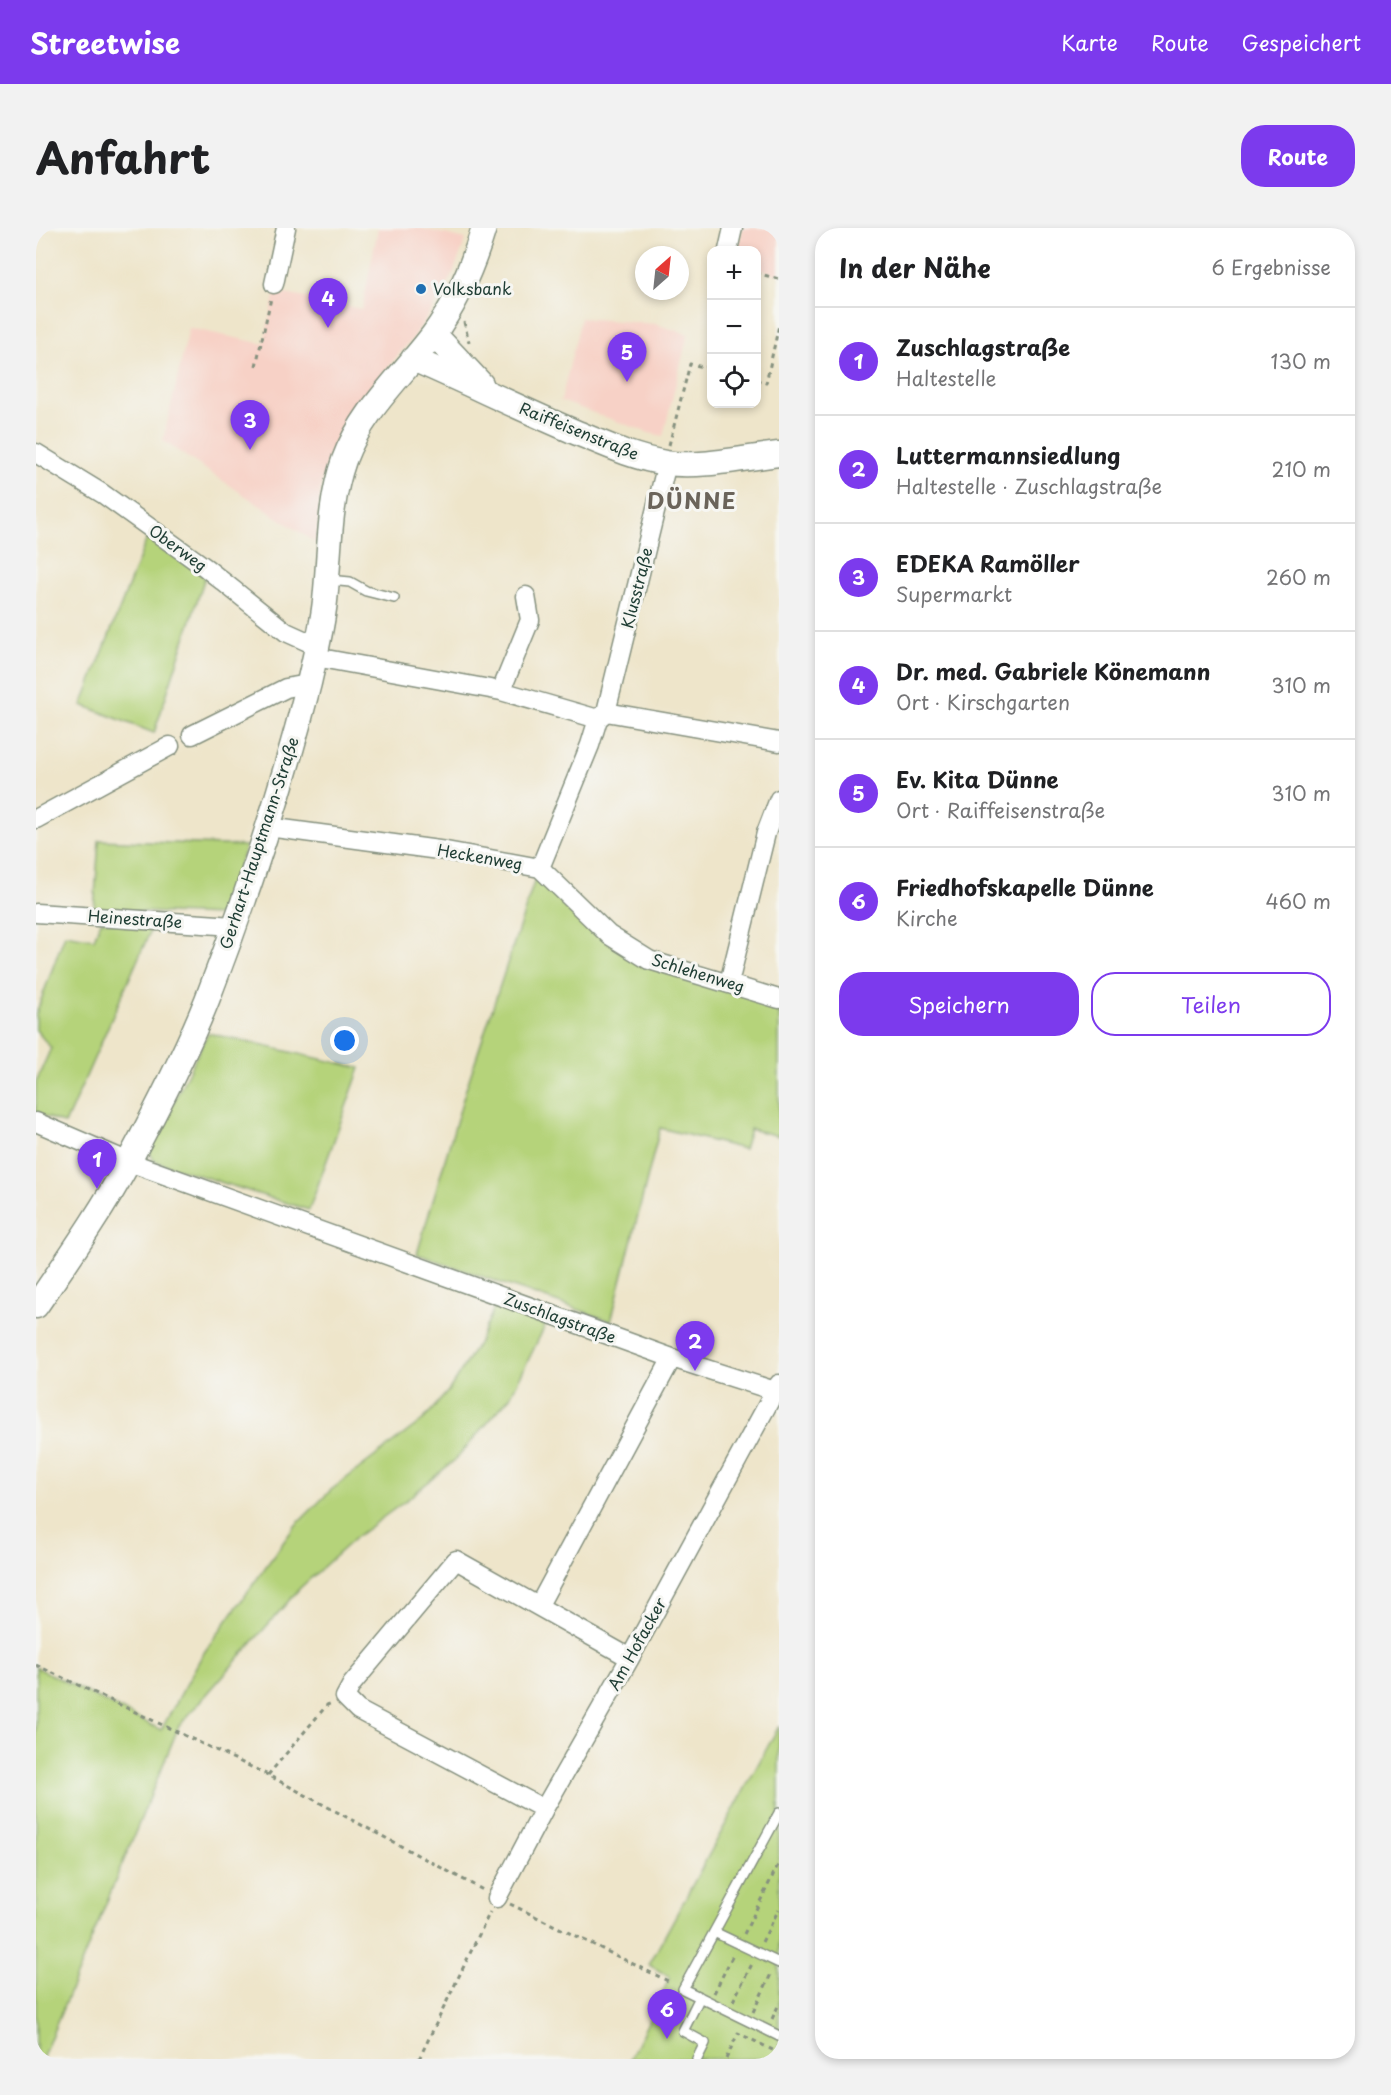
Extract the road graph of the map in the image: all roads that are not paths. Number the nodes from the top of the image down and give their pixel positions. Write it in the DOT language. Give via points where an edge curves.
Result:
graph roads {
  1 [pos="286,228"];
  2 [pos="484,228"];
  3 [pos="733,228"];
  4 [pos="729,246"];
  5 [pos="274,284"];
  6 [pos="434,334"];
  7 [pos="413,359"];
  8 [pos="489,392"];
  9 [pos="36,453"];
  10 [pos="779,454"];
  11 [pos="668,463"];
  12 [pos="326,579"];
  13 [pos="526,596"];
  14 [pos="394,598"];
  15 [pos="316,652"];
  16 [pos="308,684"];
  17 [pos="501,691"];
  18 [pos="602,716"];
  19 [pos="192,735"];
  20 [pos="779,742"];
  21 [pos="170,746"];
  22 [pos="779,799"];
  23 [pos="36,819"];
  24 [pos="268,827"];
  25 [pos="540,868"];
  26 [pos="36,913"];
  27 [pos="234,926"];
  28 [pos="729,983"];
  29 [pos="779,999"];
  30 [pos="36,1122"];
  31 [pos="129,1162"];
  32 [pos="36,1306"];
  33 [pos="672,1358"];
  34 [pos="777,1388"];
  35 [pos="539,1605"];
  36 [pos="630,1658"];
  37 [pos="544,1809"];
  38 [pos="779,1813"];
  39 [pos="497,1898"];
  40 [pos="714,1932"];
  41 [pos="778,1963"];
  42 [pos="700,1997"];
  43 [pos="779,2036"];
  44 [pos="697,2059"];
  1 -- 5 [label="street"];
  2 -- 6 [label="street, Gerhart-Hauptmann-Straße" via="461,286"];
  3 -- 4 [label="street"];
  6 -- 7 [label="street, Gerhart-Hauptmann-Straße"];
  6 -- 8 [label="street, Raiffeisenstraße"];
  7 -- 8 [label="street, Raiffeisenstraße"];
  7 -- 12 [label="street, Gerhart-Hauptmann-Straße" via="376,402 344,461 334,504"];
  8 -- 11 [label="street, Raiffeisenstraße" via="607,446"];
  9 -- 15 [label="street, Oberweg" via="103,494"];
  10 -- 11 [label="street, Raiffeisenstraße"];
  11 -- 18 [label="street, Klusstraße"];
  12 -- 14 [label="lane" via="350,582"];
  12 -- 15 [label="street, Gerhart-Hauptmann-Straße"];
  13 -- 17 [label="street" via="530,620"];
  15 -- 16 [label="street, Gerhart-Hauptmann-Straße"];
  15 -- 17 [label="street"];
  16 -- 19 [label="street" via="286,688"];
  16 -- 24 [label="street, Gerhart-Hauptmann-Straße"];
  17 -- 18 [label="street"];
  18 -- 20 [label="street"];
  18 -- 25 [label="street, Heckenweg"];
  21 -- 23 [label="street"];
  22 -- 28 [label="street" via="766,833"];
  24 -- 25 [label="street, Heckenweg"];
  24 -- 27 [label="street, Gerhart-Hauptmann-Straße"];
  25 -- 28 [label="street, Schlehenweg" via="609,935 649,960"];
  26 -- 27 [label="street, Heinestraße"];
  27 -- 31 [label="street, Gerhart-Hauptmann-Straße" via="207,1001"];
  28 -- 29 [label="street, Schlehenweg"];
  30 -- 31 [label="street, Zuschlagstraße"];
  31 -- 32 [label="street, Gerhart-Hauptmann-Straße"];
  31 -- 33 [label="street, Zuschlagstraße"];
  33 -- 34 [label="street, Zuschlagstraße"];
  33 -- 35 [label="street"];
  34 -- 36 [label="street, Am Hofacker"];
  35 -- 36 [label="street"];
  35 -- 37 [label="street" via="456,1560 345,1697 358,1710"];
  36 -- 37 [label="street, Am Hofacker"];
  37 -- 39 [label="street, Am Hofacker"];
  38 -- 40 [label="lane"];
  40 -- 41 [label="lane"];
  40 -- 42 [label="lane" via="683,1989"];
  42 -- 43 [label="lane"];
  42 -- 44 [label="lane" via="683,2031 705,2043"];
}
